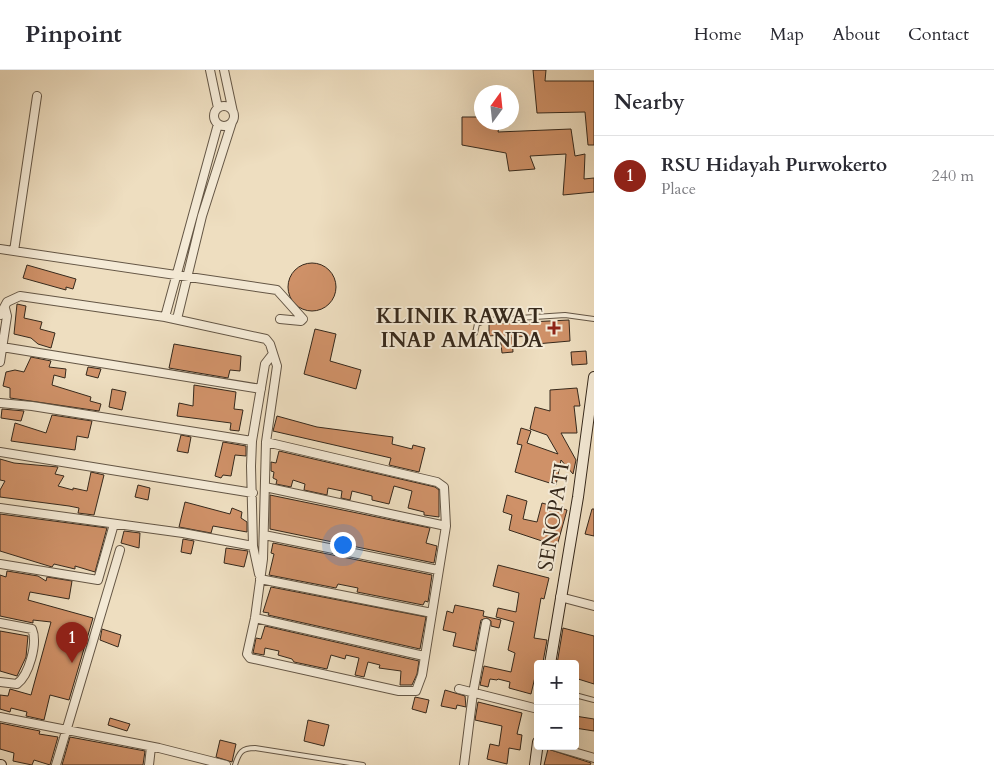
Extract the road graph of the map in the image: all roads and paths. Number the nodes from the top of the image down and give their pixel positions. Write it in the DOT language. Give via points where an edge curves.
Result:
graph roads {
  1 [pos="210,70"];
  2 [pos="225,73"];
  3 [pos="212,79"];
  4 [pos="37,96"];
  5 [pos="218,108"];
  6 [pos="233,112"];
  7 [pos="232,122"];
  8 [pos="218,124"];
  9 [pos="192,213"];
  10 [pos="202,216"];
  11 [pos="0,249"];
  12 [pos="14,251"];
  13 [pos="177,274"];
  14 [pos="187,276"];
  15 [pos="2,314"];
  16 [pos="166,317"];
  17 [pos="280,319"];
  18 [pos="594,319"];
  19 [pos="177,320"];
  20 [pos="475,333"];
  21 [pos="2,347"];
  22 [pos="272,354"];
  23 [pos="0,362"];
  24 [pos="594,377"];
  25 [pos="261,389"];
  26 [pos="0,403"];
  27 [pos="257,410"];
  28 [pos="269,413"];
  29 [pos="591,426"];
  30 [pos="252,441"];
  31 [pos="266,442"];
  32 [pos="0,452"];
  33 [pos="251,466"];
  34 [pos="266,466"];
  35 [pos="265,486"];
  36 [pos="253,493"];
  37 [pos="0,508"];
  38 [pos="253,516"];
  39 [pos="265,517"];
  40 [pos="114,524"];
  41 [pos="446,526"];
  42 [pos="264,535"];
  43 [pos="253,546"];
  44 [pos="120,550"];
  45 [pos="0,564"];
  46 [pos="438,570"];
  47 [pos="260,579"];
  48 [pos="560,597"];
  49 [pos="594,606"];
  50 [pos="432,613"];
  51 [pos="255,618"];
  52 [pos="0,622"];
  53 [pos="486,622"];
  54 [pos="424,656"];
  55 [pos="551,660"];
  56 [pos="0,682"];
  57 [pos="459,689"];
  58 [pos="473,692"];
  59 [pos="579,696"];
  60 [pos="594,700"];
  61 [pos="534,708"];
  62 [pos="0,717"];
  63 [pos="66,732"];
  64 [pos="152,747"];
  65 [pos="537,750"];
  66 [pos="567,750"];
  67 [pos="594,758"];
  68 [pos="56,765"];
  69 [pos="149,765"];
  70 [pos="226,765"];
  71 [pos="235,765"];
  72 [pos="363,765"];
  73 [pos="464,765"];
  74 [pos="534,765"];
  1 -- 3 [label="street"];
  2 -- 3 [label="street"];
  2 -- 6 [label="street"];
  3 -- 5 [label="street"];
  4 -- 12 [label="street"];
  5 -- 6 [label="street" via="228,107"];
  5 -- 8 [label="street" via="214,115"];
  6 -- 7 [label="street"];
  7 -- 8 [label="street" via="225,126"];
  7 -- 10 [label="street"];
  8 -- 9 [label="street"];
  9 -- 10 [label="street"];
  9 -- 13 [label="street"];
  10 -- 14 [label="street"];
  11 -- 12 [label="street"];
  12 -- 13 [label="street"];
  13 -- 14 [label="street"];
  13 -- 16 [label="street"];
  14 -- 17 [label="street" via="277,290 303,318 302,321"];
  14 -- 19 [label="street"];
  15 -- 16 [label="street" via="9,300 20,296"];
  15 -- 21 [label="street"];
  16 -- 19 [label="street"];
  18 -- 20 [label="lane" via="565,315 487,320 477,324"];
  19 -- 22 [label="street" via="261,336 270,344"];
  21 -- 23 [label="street"];
  21 -- 25 [label="street"];
  22 -- 25 [label="street" via="265,364"];
  22 -- 28 [label="street" via="277,366"];
  24 -- 29 [label="street, SENOPATI"];
  25 -- 27 [label="street"];
  26 -- 30 [label="street"];
  27 -- 28 [label="street"];
  27 -- 30 [label="street"];
  28 -- 31 [label="street"];
  29 -- 48 [label="street, SENOPATI"];
  30 -- 33 [label="street"];
  31 -- 34 [label="street"];
  31 -- 41 [label="street" via="438,482 445,490"];
  32 -- 36 [label="street"];
  33 -- 34 [label="street"];
  33 -- 36 [label="street"];
  34 -- 35 [label="street"];
  35 -- 39 [label="street"];
  35 -- 41 [label="street"];
  36 -- 38 [label="street"];
  37 -- 40 [label="street"];
  38 -- 39 [label="street"];
  38 -- 43 [label="street"];
  39 -- 42 [label="street"];
  40 -- 43 [label="street"];
  40 -- 45 [label="street" via="98,580"];
  41 -- 46 [label="street"];
  42 -- 46 [label="street"];
  42 -- 47 [label="street"];
  43 -- 47 [label="street"];
  44 -- 63 [label="street"];
  46 -- 50 [label="street"];
  47 -- 50 [label="street"];
  47 -- 51 [label="street"];
  48 -- 49 [label="street"];
  48 -- 55 [label="street, SENOPATI"];
  50 -- 54 [label="street"];
  51 -- 54 [label="street"];
  51 -- 54 [label="street" via="247,654 250,658 343,679 412,692 418,688"];
  52 -- 56 [label="street" via="32,629 34,634 23,679 17,684"];
  53 -- 58 [label="street"];
  57 -- 58 [label="street"];
  58 -- 61 [label="street"];
  58 -- 73 [label="street"];
  59 -- 60 [label="lane"];
  62 -- 63 [label="street"];
  63 -- 64 [label="street"];
  63 -- 68 [label="street"];
  64 -- 69 [label="street"];
  64 -- 70 [label="street"];
  65 -- 74 [label="street"];
  66 -- 67 [label="street"];
  71 -- 72 [label="lane" via="239,753 245,748"];
}
